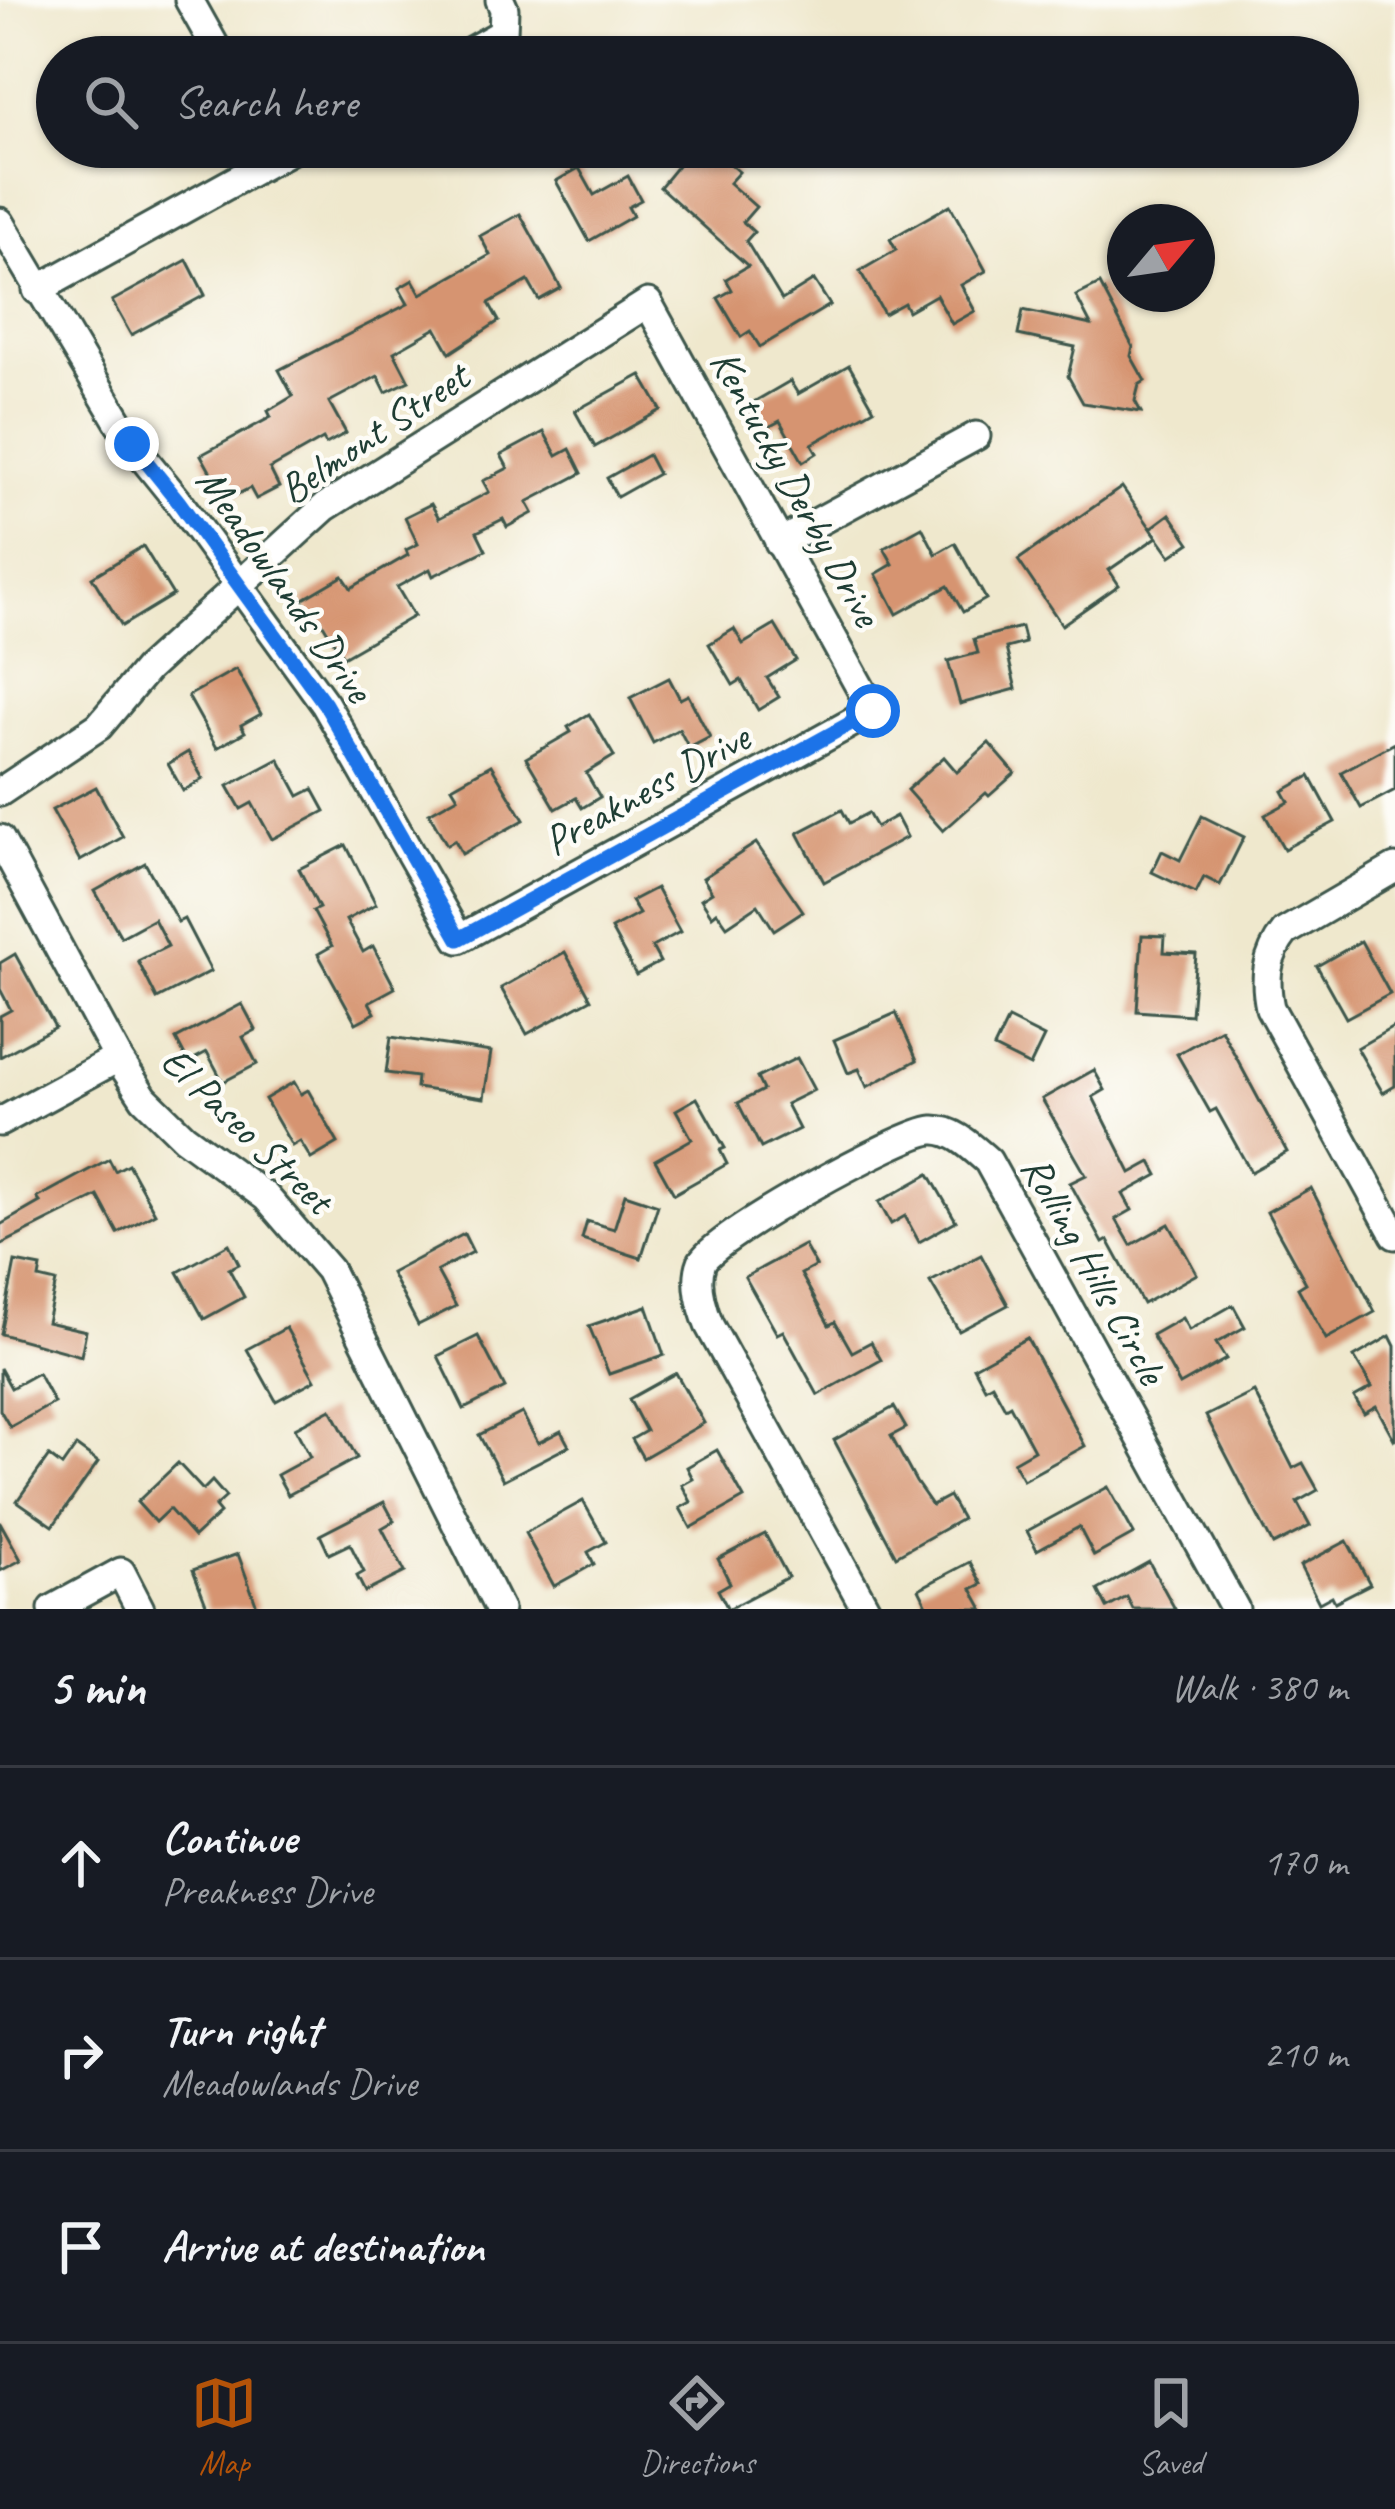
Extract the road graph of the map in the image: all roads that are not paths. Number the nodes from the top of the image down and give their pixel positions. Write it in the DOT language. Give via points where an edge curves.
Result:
graph roads {
  1 [pos="189,0"];
  2 [pos="500,0"];
  3 [pos="209,36"];
  4 [pos="499,36"];
  5 [pos="251,168"];
  6 [pos="0,222"];
  7 [pos="37,290"];
  8 [pos="648,303"];
  9 [pos="976,436"];
  10 [pos="778,543"];
  11 [pos="240,585"];
  12 [pos="873,711"];
  13 [pos="0,792"];
  14 [pos="0,839"];
  15 [pos="1395,868"];
  16 [pos="459,939"];
  17 [pos="118,1058"];
  18 [pos="0,1122"];
  19 [pos="1395,1234"];
  20 [pos="53,1609"];
  21 [pos="140,1609"];
  22 [pos="499,1609"];
  23 [pos="866,1609"];
  24 [pos="1235,1609"];
  1 -- 3 [label="street"];
  2 -- 4 [label="street"];
  5 -- 7 [label="street"];
  6 -- 7 [label="street, Meadowlands Drive"];
  7 -- 11 [label="street, Meadowlands Drive" via="132,444"];
  8 -- 10 [label="street, Kentucky Derby Drive"];
  8 -- 11 [label="street, Belmont Street" via="325,507"];
  9 -- 10 [label="street"];
  10 -- 12 [label="street, Kentucky Derby Drive"];
  11 -- 13 [label="street, Belmont Street" via="147,669 99,726"];
  11 -- 16 [label="street, Meadowlands Drive" via="325,704"];
  12 -- 16 [label="street, Preakness Drive"];
  14 -- 17 [label="street, El Paseo Street"];
  15 -- 19 [label="street" via="1286,932 1273,948 1266,989"];
  17 -- 18 [label="street"];
  17 -- 22 [label="street, El Paseo Street" via="144,1098 266,1197 329,1270"];
  20 -- 21 [label="street" via="121,1572"];
  23 -- 24 [label="street, Rolling Hills Circle" via="709,1325 699,1282 702,1262 730,1234 900,1140 934,1130 988,1161"];
}
